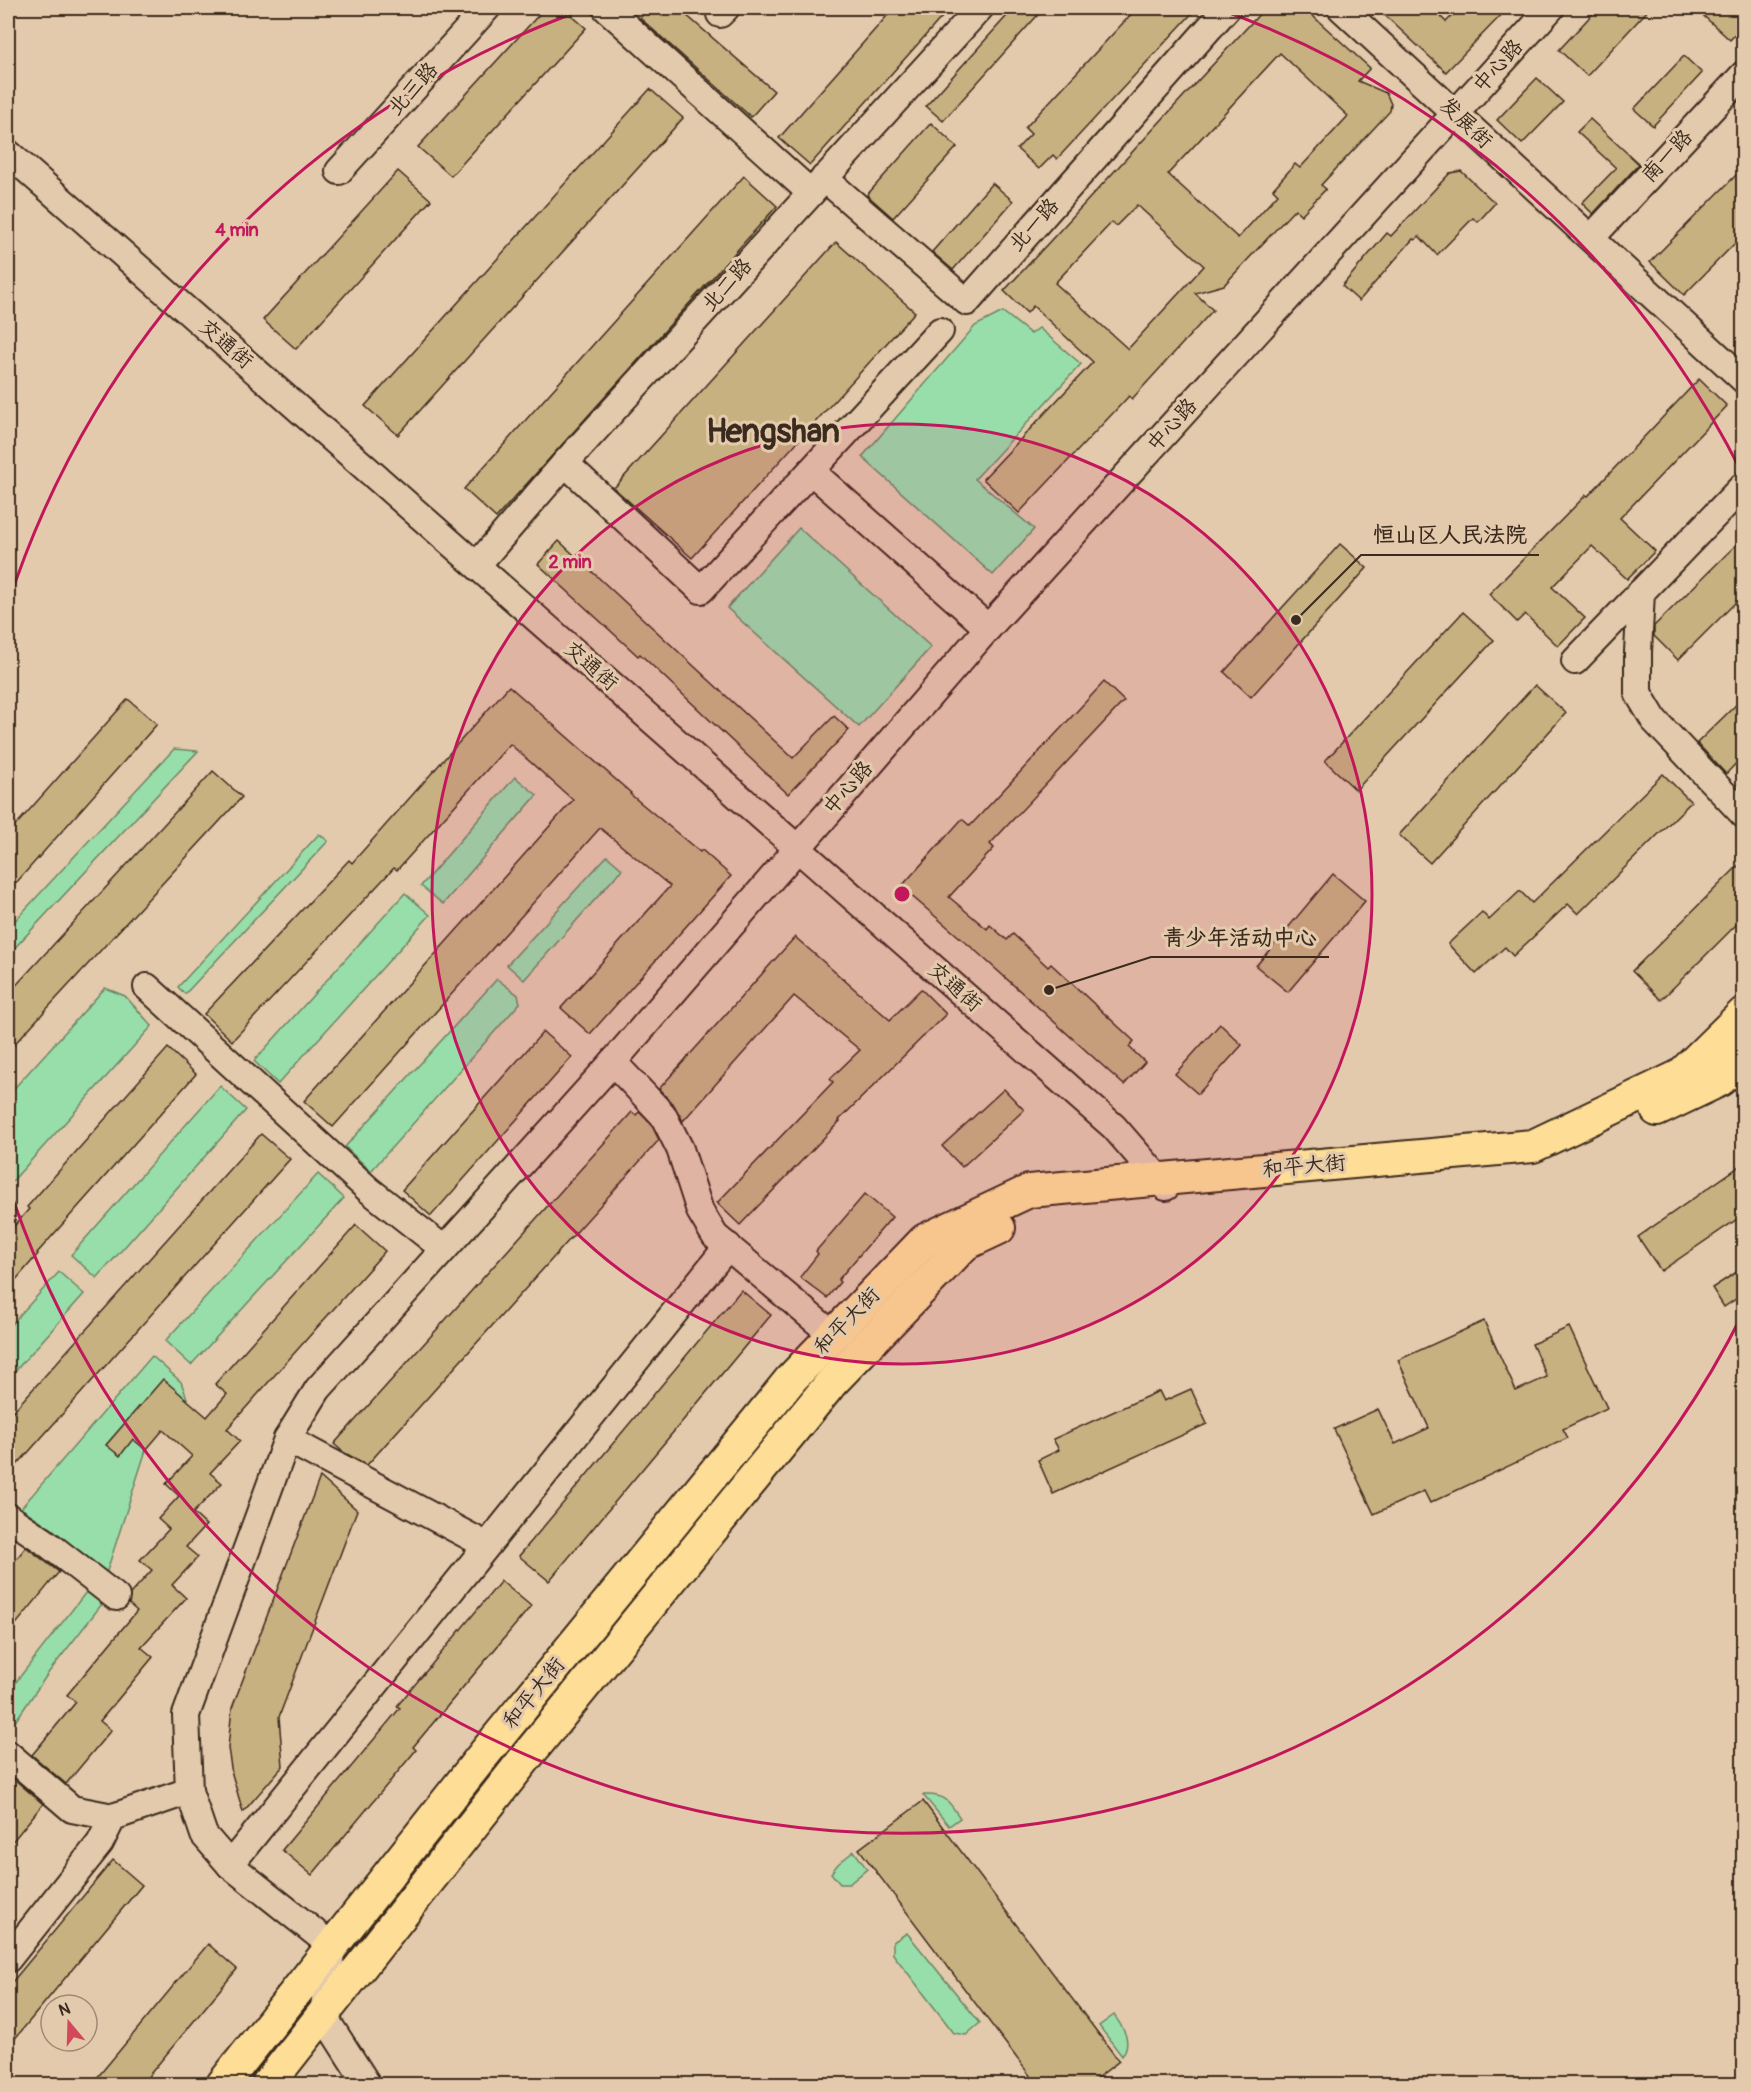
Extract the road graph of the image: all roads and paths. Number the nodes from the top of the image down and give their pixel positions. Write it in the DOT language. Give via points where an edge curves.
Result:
graph roads {
  1 [pos="486,8"];
  2 [pos="606,8"];
  3 [pos="980,8"];
  4 [pos="1227,8"];
  5 [pos="1341,8"];
  6 [pos="1551,8"];
  7 [pos="1743,74"];
  8 [pos="1455,113"];
  9 [pos="8,153"];
  10 [pos="339,171"];
  11 [pos="818,185"];
  12 [pos="1591,238"];
  13 [pos="940,332"];
  14 [pos="1743,380"];
  15 [pos="565,463"];
  16 [pos="811,471"];
  17 [pos="1743,485"];
  18 [pos="477,565"];
  19 [pos="1641,592"];
  20 [pos="988,628"];
  21 [pos="1575,661"];
  22 [pos="1743,814"];
  23 [pos="797,847"];
  24 [pos="147,987"];
  25 [pos="1743,1013"];
  26 [pos="1718,1039"];
  27 [pos="613,1062"];
  28 [pos="1741,1067"];
  29 [pos="1163,1183"];
  30 [pos="728,1246"];
  31 [pos="444,1249"];
  32 [pos="833,1335"];
  33 [pos="287,1439"];
  34 [pos="11,1527"];
  35 [pos="486,1545"];
  36 [pos="116,1597"];
  37 [pos="8,1754"];
  38 [pos="189,1791"];
  39 [pos="113,1817"];
  40 [pos="230,1865"];
  41 [pos="332,1946"];
  42 [pos="8,1959"];
  43 [pos="323,2015"];
  44 [pos="223,2085"];
  45 [pos="268,2085"];
  46 [pos="367,2085"];
  1 -- 10 [label="street, 北三路"];
  2 -- 11 [label="street"];
  3 -- 11 [label="street, 北二路"];
  4 -- 11 [label="street, 北一路" via="967,302"];
  5 -- 8 [label="street, 发展街"];
  6 -- 8 [label="street, 中心路"];
  7 -- 12 [label="street, 南一路"];
  8 -- 12 [label="street, 发展街"];
  8 -- 20 [label="street, 中心路"];
  9 -- 18 [label="street, 交通街"];
  11 -- 15 [label="street, 北二路"];
  12 -- 14 [label="street, 发展街"];
  13 -- 16 [label="street"];
  15 -- 16 [label="street" via="701,590"];
  15 -- 18 [label="street, 北二路"];
  16 -- 20 [label="street"];
  17 -- 19 [label="street"];
  18 -- 23 [label="street, 交通街"];
  19 -- 21 [label="street"];
  19 -- 22 [label="street" via="1638,693 1654,720"];
  20 -- 23 [label="street, 中心路"];
  23 -- 27 [label="street, 中心路"];
  23 -- 29 [label="street, 交通街" via="1114,1127"];
  24 -- 31 [label="street" via="369,1190"];
  25 -- 26 [label="main road, 和平大街"];
  26 -- 28 [label="street"];
  26 -- 29 [label="main road, 和平大街" via="1680,1076 1533,1146"];
  27 -- 30 [label="street" via="663,1115 680,1149 700,1211 715,1236"];
  27 -- 31 [label="street, 中心路"];
  28 -- 29 [label="main road, 和平大街" via="1571,1151"];
  29 -- 32 [label="main road, 和平大街" via="1029,1191 925,1240"];
  29 -- 43 [label="main road, 和平大街" via="1067,1196 965,1244 832,1382 527,1756"];
  30 -- 32 [label="street"];
  30 -- 35 [label="street"];
  31 -- 33 [label="street, 中心路" via="318,1389"];
  32 -- 41 [label="main road, 和平大街" via="776,1397"];
  33 -- 35 [label="street"];
  33 -- 38 [label="street, 中心路" via="186,1715"];
  34 -- 36 [label="street" via="44,1540"];
  35 -- 40 [label="street"];
  37 -- 39 [label="street" via="72,1809"];
  38 -- 39 [label="street"];
  38 -- 40 [label="street, 中心路" via="204,1835"];
  39 -- 42 [label="street" via="100,1842"];
  40 -- 41 [label="street, 中心路"];
  41 -- 43 [label="street"];
  41 -- 44 [label="main road, 和平大街"];
  43 -- 45 [label="main road, 和平大街"];
  43 -- 46 [label="street"];
}
